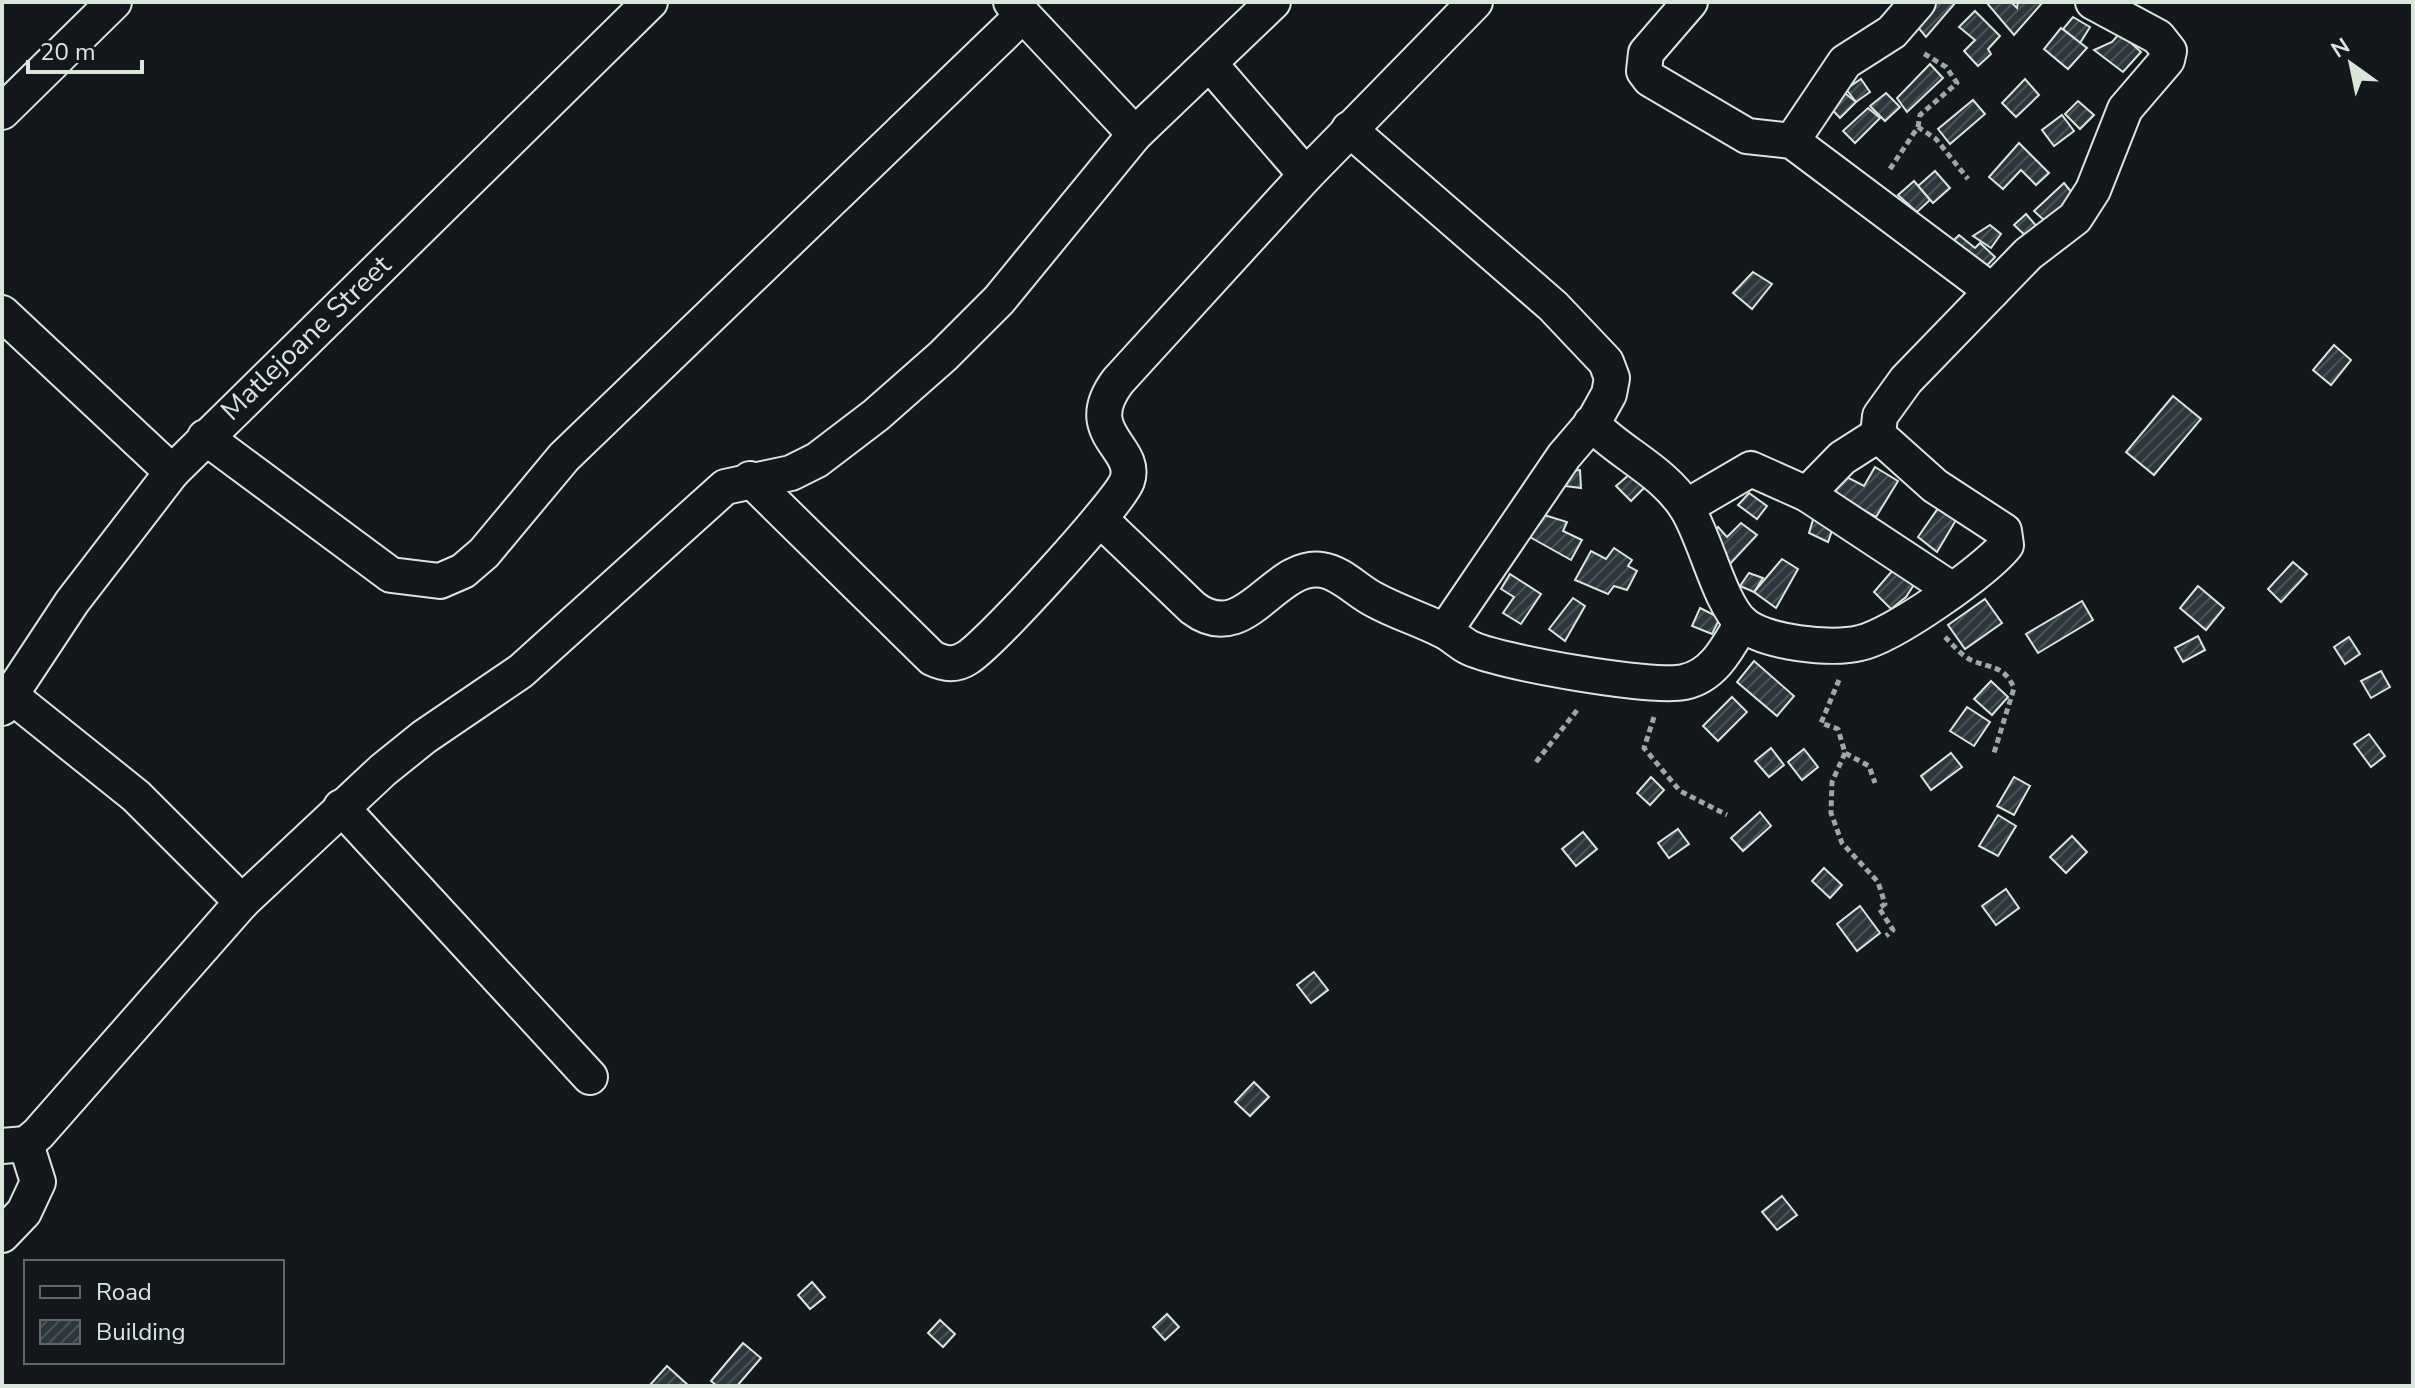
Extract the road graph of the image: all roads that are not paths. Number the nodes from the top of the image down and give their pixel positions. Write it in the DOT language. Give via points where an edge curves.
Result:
graph roads {
  1 [pos="114,2"];
  2 [pos="650,2"];
  3 [pos="1273,2"];
  4 [pos="1475,2"];
  5 [pos="1690,2"];
  6 [pos="1918,2"];
  7 [pos="2093,2"];
  8 [pos="1020,7"];
  9 [pos="1210,64"];
  10 [pos="2,112"];
  11 [pos="1349,129"];
  12 [pos="1135,134"];
  13 [pos="1792,141"];
  14 [pos="1306,175"];
  15 [pos="1992,291"];
  16 [pos="2,313"];
  17 [pos="1591,423"];
  18 [pos="1878,435"];
  19 [pos="205,437"];
  20 [pos="172,472"];
  21 [pos="750,479"];
  22 [pos="1807,494"];
  23 [pos="1686,507"];
  24 [pos="1100,519"];
  25 [pos="1951,589"];
  26 [pos="1742,623"];
  27 [pos="1445,631"];
  28 [pos="6,701"];
  29 [pos="341,807"];
  30 [pos="242,902"];
  31 [pos="590,1077"];
  32 [pos="14,1145"];
  33 [pos="2,1235"];
  1 -- 10 [label="street"];
  2 -- 19 [label="street, Matlejoane Street"];
  3 -- 9 [label="street"];
  4 -- 11 [label="street"];
  5 -- 13 [label="street" via="1646,53 1644,71 1747,136"];
  6 -- 13 [label="street" via="1892,32 1845,62"];
  7 -- 15 [label="street" via="2158,37 2169,51 2167,60 2125,109 2093,190 2075,218 2028,254"];
  8 -- 12 [label="street"];
  8 -- 19 [label="street" via="564,457 463,571 440,581 391,575"];
  9 -- 12 [label="street"];
  9 -- 14 [label="street"];
  11 -- 14 [label="street"];
  11 -- 17 [label="street" via="1553,306 1606,362 1612,378 1609,394"];
  12 -- 21 [label="street" via="999,300 910,385 817,460 791,473"];
  13 -- 15 [label="street"];
  14 -- 24 [label="street" via="1107,396 1105,424 1128,478"];
  15 -- 18 [label="street" via="1892,397 1880,416"];
  16 -- 20 [label="street"];
  17 -- 23 [label="street" via="1658,475"];
  17 -- 27 [label="street"];
  18 -- 22 [label="street" via="1842,458"];
  18 -- 25 [label="street" via="1935,486 2004,531 2006,545 2000,552"];
  19 -- 20 [label="street, Matlejoane Street"];
  20 -- 28 [label="street, Matlejoane Street" via="122,532"];
  21 -- 24 [label="street" via="942,663 975,653"];
  21 -- 29 [label="street" via="709,499 521,671 424,737"];
  22 -- 23 [label="street" via="1746,469"];
  22 -- 25 [label="street"];
  23 -- 26 [label="street"];
  24 -- 27 [label="street" via="1206,617 1229,619 1301,573 1326,570 1374,600"];
  25 -- 26 [label="street" via="1880,635 1846,645 1783,640"];
  26 -- 27 [label="street" via="1722,658 1684,683 1591,675 1505,659 1468,647"];
  28 -- 30 [label="street" via="136,796"];
  29 -- 30 [label="street"];
  29 -- 31 [label="street"];
  30 -- 32 [label="street"];
  32 -- 33 [label="street" via="38,1182 24,1212"];
}
